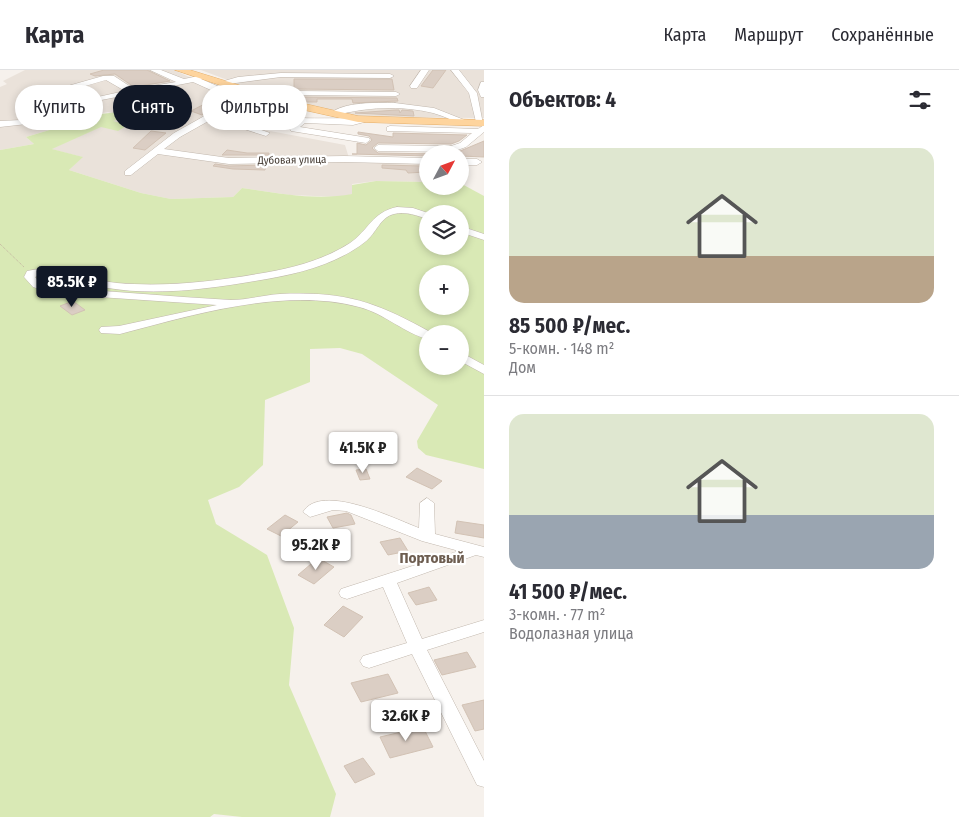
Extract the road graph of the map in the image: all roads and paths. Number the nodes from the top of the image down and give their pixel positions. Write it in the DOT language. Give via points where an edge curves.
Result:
graph roads {
  1 [pos="154,70"];
  2 [pos="180,70"];
  3 [pos="425,70"];
  4 [pos="455,70"];
  5 [pos="390,76"];
  6 [pos="196,78"];
  7 [pos="140,82"];
  8 [pos="184,82"];
  9 [pos="221,84"];
  10 [pos="484,84"];
  11 [pos="81,85"];
  12 [pos="123,85"];
  13 [pos="148,85"];
  14 [pos="165,85"];
  15 [pos="211,85"];
  16 [pos="224,85"];
  17 [pos="414,86"];
  18 [pos="307,93"];
  19 [pos="396,94"];
  20 [pos="484,96"];
  21 [pos="475,101"];
  22 [pos="307,108"];
  23 [pos="332,114"];
  24 [pos="307,120"];
  25 [pos="368,120"];
  26 [pos="202,121"];
  27 [pos="463,122"];
  28 [pos="15,123"];
  29 [pos="0,124"];
  30 [pos="482,126"];
  31 [pos="390,129"];
  32 [pos="256,130"];
  33 [pos="301,130"];
  34 [pos="266,133"];
  35 [pos="366,140"];
  36 [pos="378,148"];
  37 [pos="157,151"];
  38 [pos="419,161"];
  39 [pos="469,162"];
  40 [pos="477,162"];
  41 [pos="128,173"];
  42 [pos="419,213"];
  43 [pos="469,232"];
  44 [pos="484,237"];
  45 [pos="0,244"];
  46 [pos="31,273"];
  47 [pos="231,303"];
  48 [pos="105,330"];
  49 [pos="419,331"];
  50 [pos="469,361"];
  51 [pos="484,370"];
  52 [pos="427,503"];
  53 [pos="310,512"];
  54 [pos="426,537"];
  55 [pos="480,550"];
  56 [pos="388,580"];
  57 [pos="347,594"];
  58 [pos="484,626"];
  59 [pos="415,646"];
  60 [pos="368,661"];
  61 [pos="484,778"];
  1 -- 8 [label="street"];
  2 -- 6 [label="main road"];
  3 -- 17 [label="street"];
  4 -- 21 [label="street" via="471,90"];
  5 -- 9 [label="street" via="241,76"];
  6 -- 8 [label="street"];
  6 -- 9 [label="main road"];
  6 -- 15 [label="street"];
  7 -- 13 [label="street"];
  8 -- 14 [label="street"];
  9 -- 16 [label="main road"];
  10 -- 20 [label="street"];
  11 -- 12 [label="street" via="106,78"];
  18 -- 19 [label="street"];
  20 -- 21 [label="street"];
  21 -- 30 [label="street"];
  22 -- 23 [label="main road"];
  23 -- 25 [label="main road"];
  23 -- 27 [label="street" via="352,107 415,107"];
  24 -- 25 [label="street"];
  25 -- 27 [label="main road"];
  26 -- 37 [label="street"];
  27 -- 30 [label="main road"];
  28 -- 29 [label="street"];
  30 -- 31 [label="street"];
  30 -- 36 [label="street" via="463,145 452,149"];
  32 -- 34 [label="street"];
  33 -- 35 [label="street"];
  37 -- 38 [label="street, Дубовая улица" via="229,161"];
  37 -- 41 [label="street"];
  39 -- 40 [label="street"];
  42 -- 46 [label="street" via="409,210 390,212 379,218 369,233 352,246 296,269 243,280 188,286 142,286 100,284 51,272"];
  43 -- 44 [label="lane"];
  45 -- 46 [label="path"];
  46 -- 47 [label="street" via="28,276 31,280 55,291"];
  47 -- 48 [label="street" via="226,308 120,330"];
  47 -- 49 [label="street" via="315,298 356,302"];
  50 -- 51 [label="street"];
  52 -- 54 [label="street"];
  53 -- 54 [label="street" via="327,506 348,507"];
  54 -- 55 [label="street"];
  55 -- 56 [label="street"];
  56 -- 57 [label="street"];
  56 -- 59 [label="street"];
  58 -- 59 [label="street"];
  59 -- 60 [label="street"];
  59 -- 61 [label="street" via="446,711"];
}
